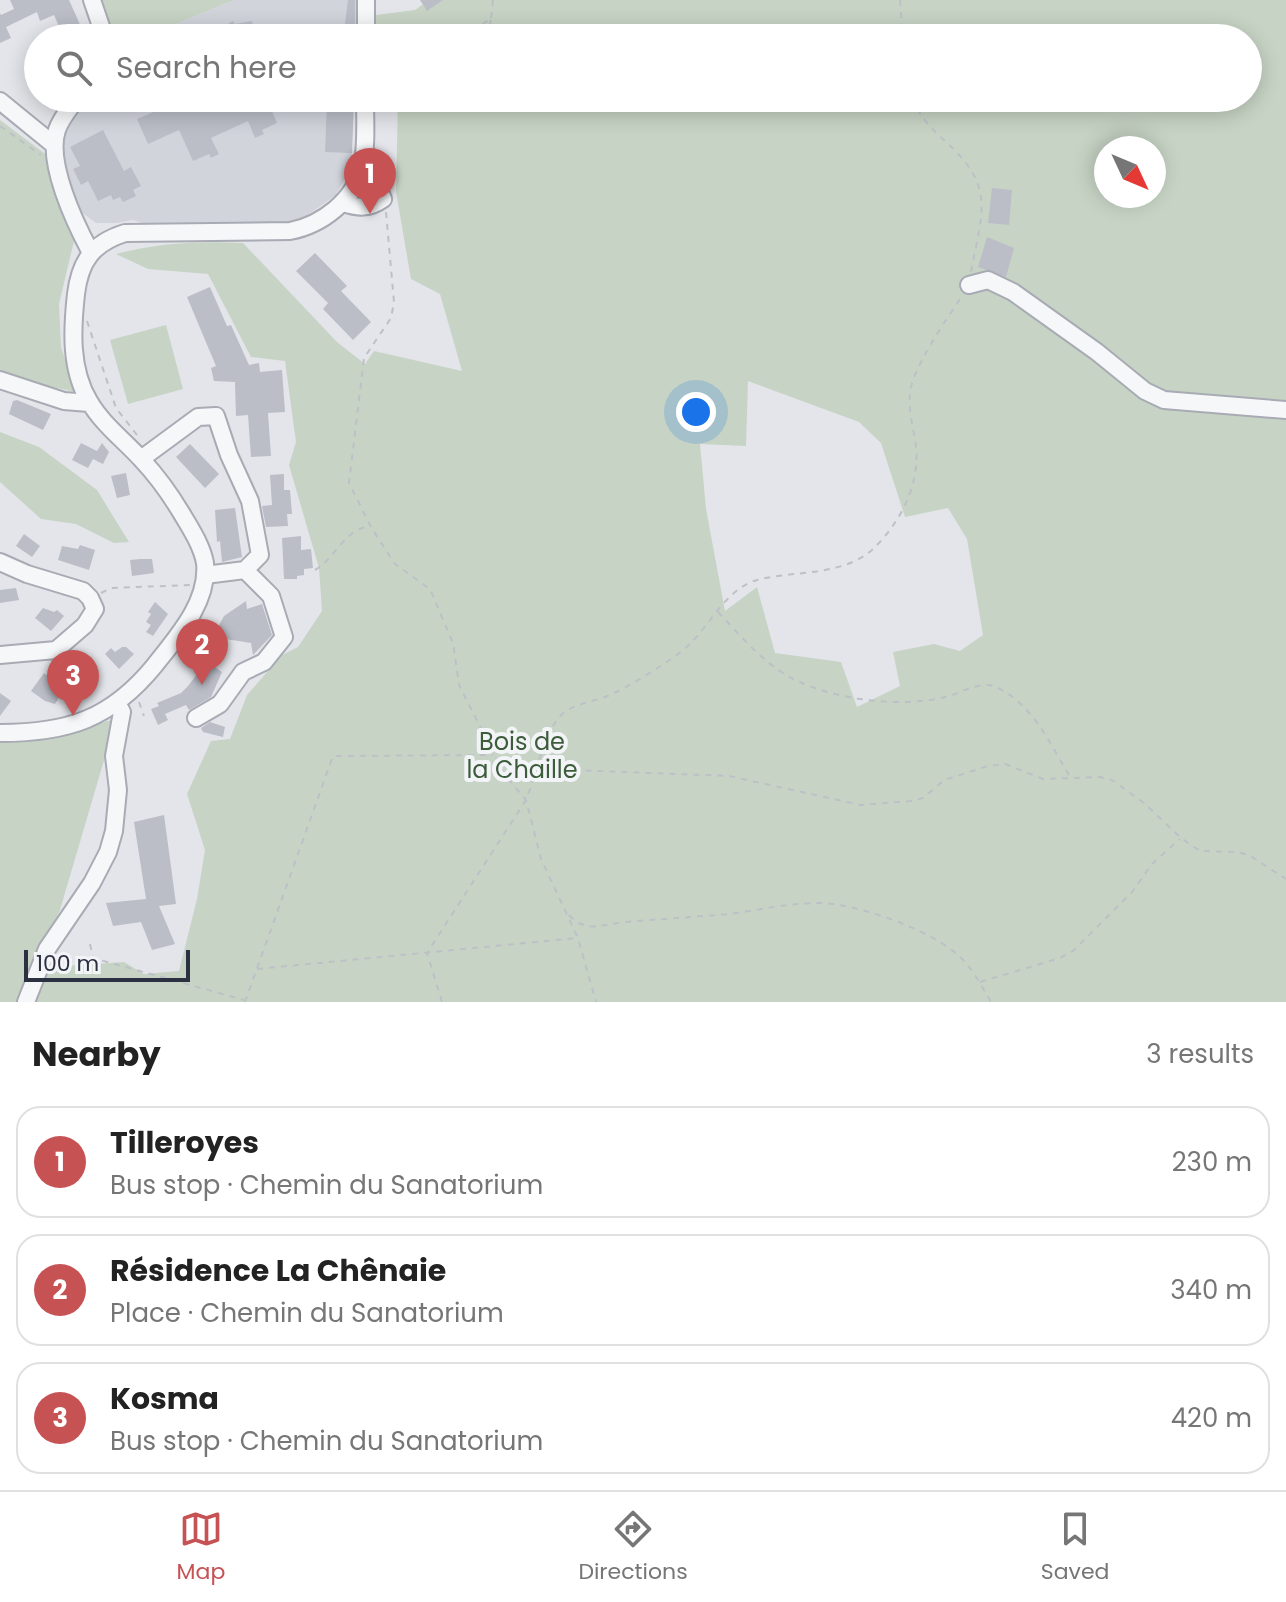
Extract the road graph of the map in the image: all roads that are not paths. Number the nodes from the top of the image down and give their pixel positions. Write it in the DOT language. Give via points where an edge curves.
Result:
graph roads {
  1 [pos="92,0"];
  2 [pos="366,0"];
  3 [pos="100,24"];
  4 [pos="366,24"];
  5 [pos="0,101"];
  6 [pos="67,112"];
  7 [pos="365,112"];
  8 [pos="54,145"];
  9 [pos="362,170"];
  10 [pos="343,203"];
  11 [pos="90,251"];
  12 [pos="969,285"];
  13 [pos="0,380"];
  14 [pos="89,403"];
  15 [pos="1286,410"];
  16 [pos="146,455"];
  17 [pos="0,562"];
  18 [pos="245,570"];
  19 [pos="204,580"];
  20 [pos="0,655"];
  21 [pos="123,704"];
  22 [pos="196,718"];
  23 [pos="0,733"];
  24 [pos="26,1002"];
  1 -- 3 [label="street"];
  2 -- 4 [label="street"];
  5 -- 8 [label="street"];
  6 -- 8 [label="street"];
  7 -- 9 [label="street"];
  8 -- 11 [label="street" via="56,166"];
  9 -- 10 [label="street"];
  9 -- 10 [label="street" via="383,199 370,206"];
  10 -- 11 [label="street" via="306,228 125,233"];
  11 -- 14 [label="street" via="77,290 73,326 79,378"];
  12 -- 15 [label="street" via="988,280 1013,292 1164,400"];
  13 -- 14 [label="street" via="64,401"];
  14 -- 16 [label="street"];
  16 -- 18 [label="street" via="198,417 216,416 256,527 260,555"];
  16 -- 19 [label="street" via="200,547"];
  17 -- 20 [label="street" via="83,591 95,609 56,650"];
  18 -- 19 [label="street"];
  18 -- 22 [label="street" via="271,596 284,637 264,662 243,672 220,704"];
  19 -- 21 [label="street" via="182,631"];
  21 -- 23 [label="street" via="41,733"];
  21 -- 24 [label="street" via="114,756 118,790 111,842 92,883 47,949"];
}
